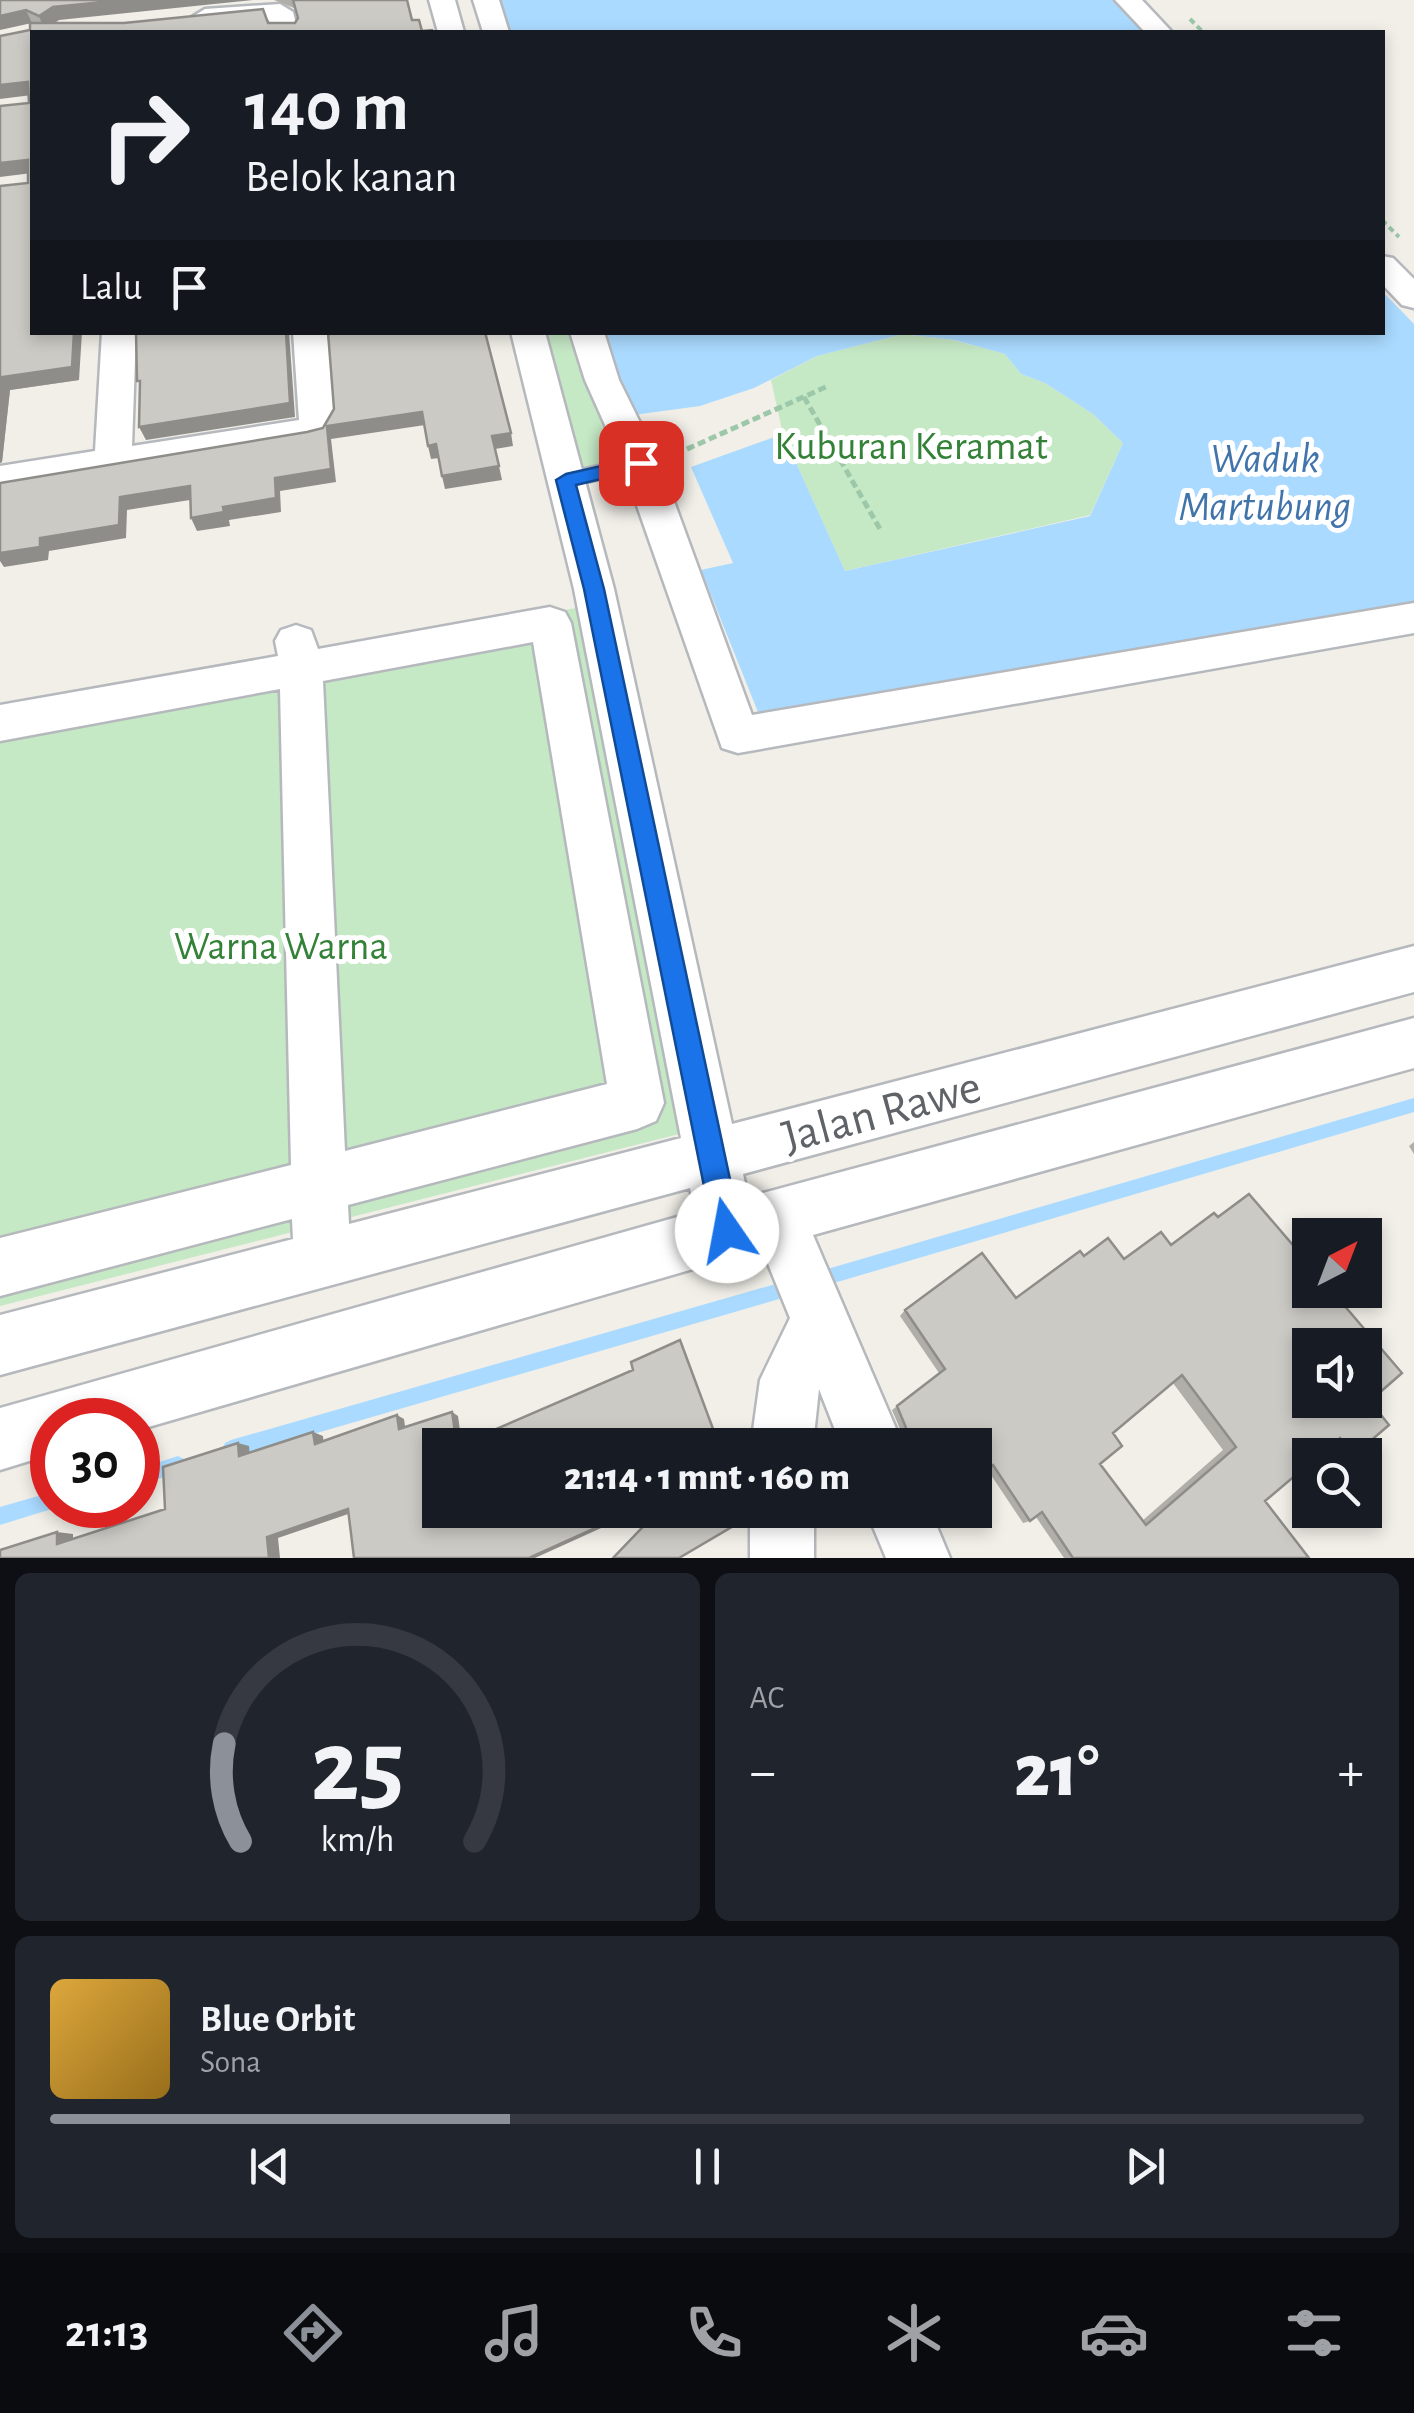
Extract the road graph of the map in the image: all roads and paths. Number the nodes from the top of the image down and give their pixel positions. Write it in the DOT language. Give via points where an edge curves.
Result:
graph roads {
  1 [pos="442,0"];
  2 [pos="486,0"];
  3 [pos="1128,0"];
  4 [pos="174,20"];
  5 [pos="285,30"];
  6 [pos="450,30"];
  7 [pos="495,30"];
  8 [pos="1157,30"];
  9 [pos="1385,268"];
  10 [pos="1414,298"];
  11 [pos="120,335"];
  12 [pos="310,335"];
  13 [pos="529,335"];
  14 [pos="588,335"];
  15 [pos="828,386"];
  16 [pos="804,397"];
  17 [pos="114,461"];
  18 [pos="641,463"];
  19 [pos="0,479"];
  20 [pos="566,480"];
  21 [pos="880,529"];
  22 [pos="594,589"];
  23 [pos="1414,618"];
  24 [pos="299,655"];
  25 [pos="2,717"];
  26 [pos="1414,969"];
  27 [pos="1414,1043"];
  28 [pos="935,1096"];
  29 [pos="712,1155"];
  30 [pos="963,1166"];
  31 [pos="320,1184"];
  32 [pos="764,1230"];
  33 [pos="322,1260"];
  34 [pos="0,1267"];
  35 [pos="820,1317"];
  36 [pos="0,1345"];
  37 [pos="146,1398"];
  38 [pos="782,1428"];
  39 [pos="865,1428"];
  40 [pos="30,1430"];
  41 [pos="0,1438"];
  42 [pos="782,1528"];
  43 [pos="906,1528"];
  44 [pos="782,1558"];
  45 [pos="918,1558"];
  1 -- 6 [label="street"];
  2 -- 7 [label="street"];
  3 -- 8 [label="street"];
  4 -- 5 [label="street" via="270,10 284,16"];
  9 -- 10 [label="street"];
  11 -- 17 [label="street"];
  12 -- 17 [label="street" via="317,421 311,430"];
  13 -- 20 [label="street"];
  14 -- 18 [label="street"];
  15 -- 16 [label="path"];
  16 -- 18 [label="path"];
  16 -- 21 [label="path"];
  17 -- 19 [label="street"];
  18 -- 20 [label="lane"];
  18 -- 23 [label="street" via="738,735"];
  20 -- 22 [label="street"];
  22 -- 24 [label="street"];
  22 -- 29 [label="street"];
  24 -- 25 [label="street"];
  24 -- 31 [label="street"];
  24 -- 31 [label="street" via="550,623 637,1103"];
  26 -- 28 [label="street, Jalan Rawe"];
  27 -- 30 [label="street, Jalan Rawe"];
  28 -- 29 [label="street, Jalan Rawe"];
  28 -- 30 [label="street"];
  29 -- 32 [label="street"];
  29 -- 33 [label="street, Jalan Rawe"];
  30 -- 32 [label="street, Jalan Rawe"];
  31 -- 33 [label="street"];
  31 -- 34 [label="street"];
  32 -- 35 [label="street"];
  32 -- 37 [label="street, Jalan Rawe"];
  33 -- 36 [label="street, Jalan Rawe"];
  35 -- 38 [label="street" via="799,1354"];
  35 -- 39 [label="street"];
  40 -- 41 [label="street"];
  42 -- 44 [label="street"];
  43 -- 45 [label="street"];
}
